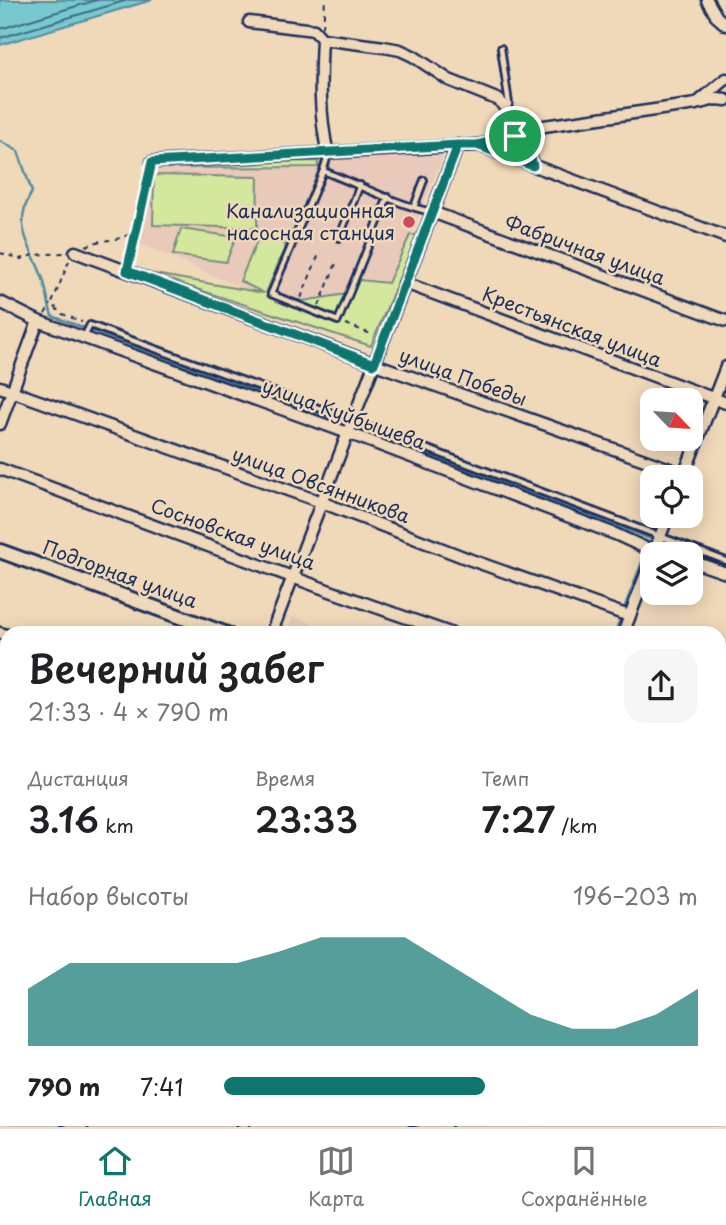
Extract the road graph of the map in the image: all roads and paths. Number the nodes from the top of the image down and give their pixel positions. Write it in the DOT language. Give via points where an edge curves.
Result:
graph roads {
  1 [pos="324,0"];
  2 [pos="707,0"];
  3 [pos="249,22"];
  4 [pos="726,25"];
  5 [pos="322,39"];
  6 [pos="501,48"];
  7 [pos="726,79"];
  8 [pos="726,100"];
  9 [pos="696,104"];
  10 [pos="506,109"];
  11 [pos="519,134"];
  12 [pos="458,145"];
  13 [pos="477,145"];
  14 [pos="328,154"];
  15 [pos="152,162"];
  16 [pos="533,166"];
  17 [pos="323,171"];
  18 [pos="424,180"];
  19 [pos="360,185"];
  20 [pos="388,197"];
  21 [pos="414,207"];
  22 [pos="432,212"];
  23 [pos="726,237"];
  24 [pos="339,238"];
  25 [pos="75,251"];
  26 [pos="319,254"];
  27 [pos="337,261"];
  28 [pos="127,271"];
  29 [pos="405,283"];
  30 [pos="0,302"];
  31 [pos="52,303"];
  32 [pos="298,305"];
  33 [pos="316,312"];
  34 [pos="41,318"];
  35 [pos="338,321"];
  36 [pos="726,321"];
  37 [pos="90,325"];
  38 [pos="370,334"];
  39 [pos="84,337"];
  40 [pos="133,342"];
  41 [pos="129,353"];
  42 [pos="374,364"];
  43 [pos="726,367"];
  44 [pos="0,387"];
  45 [pos="13,392"];
  46 [pos="714,398"];
  47 [pos="726,403"];
  48 [pos="353,422"];
  49 [pos="0,424"];
  50 [pos="348,433"];
  51 [pos="0,462"];
  52 [pos="653,465"];
  53 [pos="687,465"];
  54 [pos="3,470"];
  55 [pos="530,488"];
  56 [pos="525,501"];
  57 [pos="321,502"];
  58 [pos="663,528"];
  59 [pos="660,536"];
  60 [pos="658,542"];
  61 [pos="640,545"];
  62 [pos="0,551"];
  63 [pos="726,561"];
  64 [pos="703,565"];
  65 [pos="726,573"];
  66 [pos="293,577"];
  67 [pos="640,588"];
  68 [pos="629,617"];
  69 [pos="205,626"];
  70 [pos="274,626"];
  71 [pos="431,626"];
  72 [pos="626,626"];
  1 -- 5 [label="path"];
  2 -- 4 [label="street"];
  3 -- 5 [label="street" via="314,30"];
  5 -- 10 [label="street" via="400,50 449,80 499,100"];
  5 -- 14 [label="street" via="320,91"];
  6 -- 10 [label="lane"];
  7 -- 9 [label="street"];
  8 -- 9 [label="street"];
  9 -- 11 [label="street" via="544,126"];
  10 -- 11 [label="street"];
  11 -- 13 [label="street"];
  11 -- 16 [label="street"];
  12 -- 13 [label="street"];
  12 -- 14 [label="street"];
  12 -- 22 [label="street"];
  13 -- 16 [label="street"];
  14 -- 15 [label="street"];
  14 -- 17 [label="lane"];
  15 -- 28 [label="path"];
  16 -- 23 [label="street"];
  17 -- 19 [label="lane"];
  17 -- 32 [label="lane" via="271,294"];
  18 -- 21 [label="lane"];
  19 -- 20 [label="lane"];
  19 -- 24 [label="lane"];
  20 -- 21 [label="lane"];
  20 -- 35 [label="lane"];
  21 -- 22 [label="lane"];
  22 -- 29 [label="street"];
  22 -- 36 [label="street, Фабричная улица"];
  25 -- 28 [label="street, улица Победы"];
  25 -- 31 [label="path"];
  26 -- 32 [label="path"];
  27 -- 33 [label="path"];
  28 -- 42 [label="street, улица Победы"];
  29 -- 42 [label="street"];
  29 -- 46 [label="street, Крестьянская улица"];
  30 -- 34 [label="street, улица Куйбышева"];
  31 -- 34 [label="path"];
  31 -- 37 [label="path" via="60,313"];
  32 -- 33 [label="lane"];
  33 -- 35 [label="lane"];
  34 -- 39 [label="street, улица Куйбышева"];
  34 -- 45 [label="street"];
  35 -- 38 [label="path"];
  37 -- 39 [label="lane"];
  37 -- 40 [label="lane"];
  39 -- 41 [label="street, улица Куйбышева"];
  40 -- 41 [label="lane"];
  40 -- 48 [label="lane"];
  41 -- 50 [label="street, улица Куйбышева"];
  42 -- 48 [label="street"];
  42 -- 52 [label="street, улица Победы"];
  43 -- 46 [label="street"];
  44 -- 45 [label="street, улица Овсянникова"];
  45 -- 49 [label="street"];
  45 -- 57 [label="street, улица Овсянникова"];
  46 -- 47 [label="street, Крестьянская улица"];
  46 -- 53 [label="street"];
  48 -- 50 [label="street"];
  48 -- 55 [label="lane"];
  50 -- 56 [label="street, улица Куйбышева"];
  50 -- 57 [label="street"];
  51 -- 54 [label="lane"];
  54 -- 66 [label="street, Сосновская улица"];
  55 -- 56 [label="lane"];
  55 -- 59 [label="lane"];
  56 -- 61 [label="street, улица Куйбышева"];
  57 -- 66 [label="street"];
  57 -- 68 [label="street, улица Овсянникова"];
  58 -- 59 [label="street"];
  59 -- 60 [label="street"];
  59 -- 63 [label="lane"];
  62 -- 69 [label="street, Подгорная улица"];
  64 -- 65 [label="street"];
  66 -- 70 [label="street"];
  66 -- 71 [label="street, Сосновская улица"];
  67 -- 68 [label="street"];
  68 -- 72 [label="street"];
}
